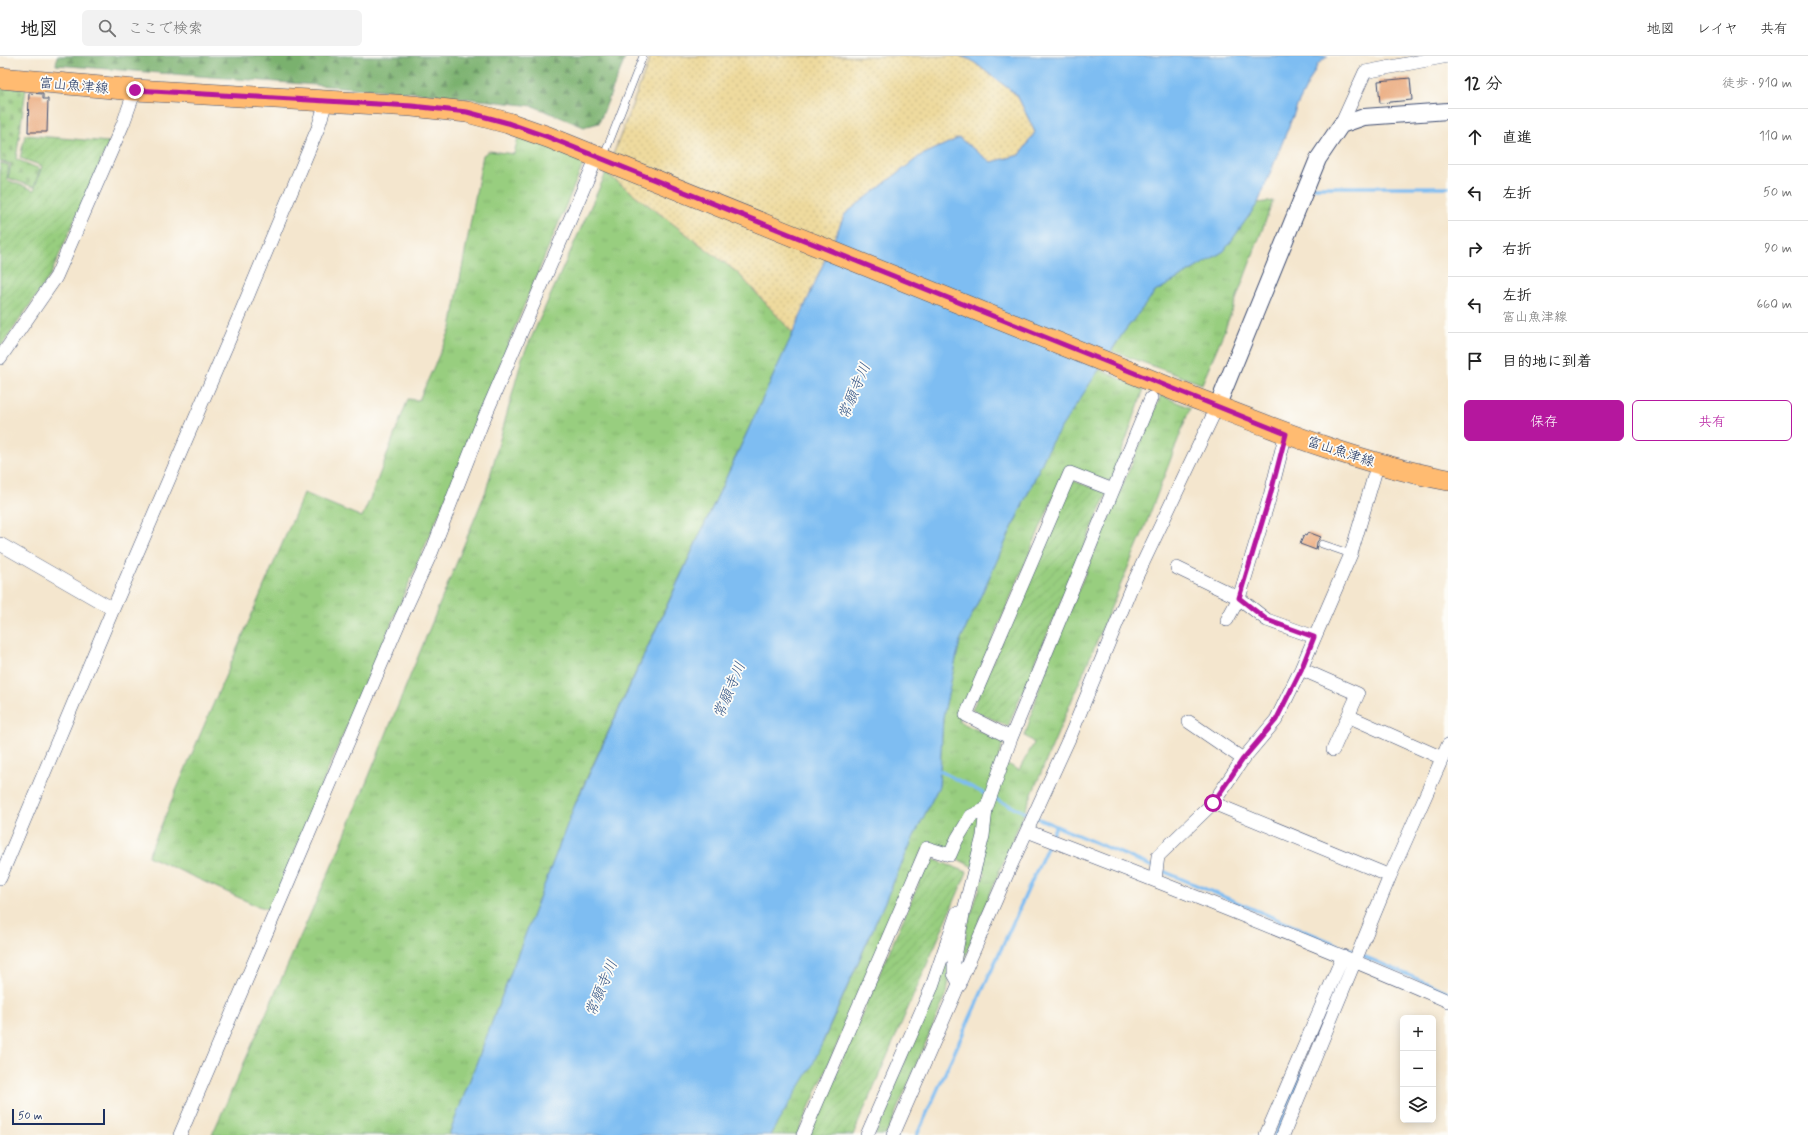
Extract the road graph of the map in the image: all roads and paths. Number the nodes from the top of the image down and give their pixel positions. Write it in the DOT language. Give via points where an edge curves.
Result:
graph roads {
  1 [pos="643,56"];
  2 [pos="1448,56"];
  3 [pos="0,78"];
  4 [pos="135,90"];
  5 [pos="326,102"];
  6 [pos="1448,111"];
  7 [pos="1341,125"];
  8 [pos="603,159"];
  9 [pos="0,358"];
  10 [pos="1151,398"];
  11 [pos="1217,407"];
  12 [pos="1286,434"];
  13 [pos="1378,463"];
  14 [pos="1448,480"];
  15 [pos="1113,490"];
  16 [pos="0,544"];
  17 [pos="1322,544"];
  18 [pos="1351,554"];
  19 [pos="1177,568"];
  20 [pos="1239,598"];
  21 [pos="112,609"];
  22 [pos="1227,620"];
  23 [pos="1314,637"];
  24 [pos="1301,670"];
  25 [pos="1348,716"];
  26 [pos="1189,722"];
  27 [pos="1011,738"];
  28 [pos="1333,750"];
  29 [pos="1446,753"];
  30 [pos="1243,759"];
  31 [pos="1213,803"];
  32 [pos="986,809"];
  33 [pos="1027,831"];
  34 [pos="1390,876"];
  35 [pos="0,878"];
  36 [pos="1154,880"];
  37 [pos="963,914"];
  38 [pos="1343,956"];
  39 [pos="1356,961"];
  40 [pos="960,985"];
  41 [pos="1448,1001"];
  42 [pos="180,1135"];
  43 [pos="803,1135"];
  44 [pos="867,1135"];
  45 [pos="893,1135"];
  46 [pos="1266,1135"];
  47 [pos="1283,1135"];
  1 -- 8 [label="lane"];
  2 -- 7 [label="street" via="1365,72"];
  3 -- 4 [label="main road, 富山魚津線"];
  4 -- 5 [label="main road, 富山魚津線"];
  4 -- 9 [label="street" via="123,124 56,277"];
  5 -- 8 [label="main road, 富山魚津線" via="412,106 467,112 508,123"];
  5 -- 21 [label="street" via="318,128 238,320"];
  6 -- 7 [label="street" via="1364,117"];
  7 -- 11 [label="street" via="1318,159"];
  8 -- 11 [label="main road, 富山魚津線"];
  8 -- 42 [label="street" via="482,423 432,551"];
  10 -- 15 [label="street"];
  11 -- 12 [label="main road, 富山魚津線"];
  11 -- 33 [label="street" via="1131,588 1072,732"];
  12 -- 13 [label="main road, 富山魚津線"];
  12 -- 20 [label="street"];
  13 -- 14 [label="main road, 富山魚津線"];
  13 -- 18 [label="street"];
  15 -- 27 [label="street"];
  15 -- 27 [label="street" via="1070,473 966,715"];
  16 -- 21 [label="street"];
  17 -- 18 [label="lane"];
  18 -- 23 [label="street"];
  19 -- 20 [label="street"];
  20 -- 22 [label="street"];
  20 -- 23 [label="street" via="1267,620"];
  21 -- 35 [label="street"];
  23 -- 24 [label="street"];
  24 -- 25 [label="street" via="1358,694"];
  24 -- 30 [label="street" via="1276,720"];
  25 -- 28 [label="street"];
  25 -- 29 [label="street"];
  26 -- 30 [label="street"];
  27 -- 32 [label="street"];
  29 -- 34 [label="street"];
  30 -- 31 [label="street"];
  31 -- 34 [label="street"];
  31 -- 36 [label="street" via="1158,856"];
  32 -- 37 [label="street" via="984,836"];
  32 -- 43 [label="street" via="971,816 950,855 927,848"];
  33 -- 36 [label="street"];
  33 -- 40 [label="street"];
  34 -- 39 [label="street"];
  36 -- 38 [label="street"];
  37 -- 40 [label="street" via="954,962 954,974"];
  37 -- 44 [label="street" via="957,913 931,990"];
  38 -- 39 [label="street"];
  38 -- 46 [label="street"];
  39 -- 41 [label="street"];
  39 -- 47 [label="street"];
  40 -- 45 [label="street"];
}
